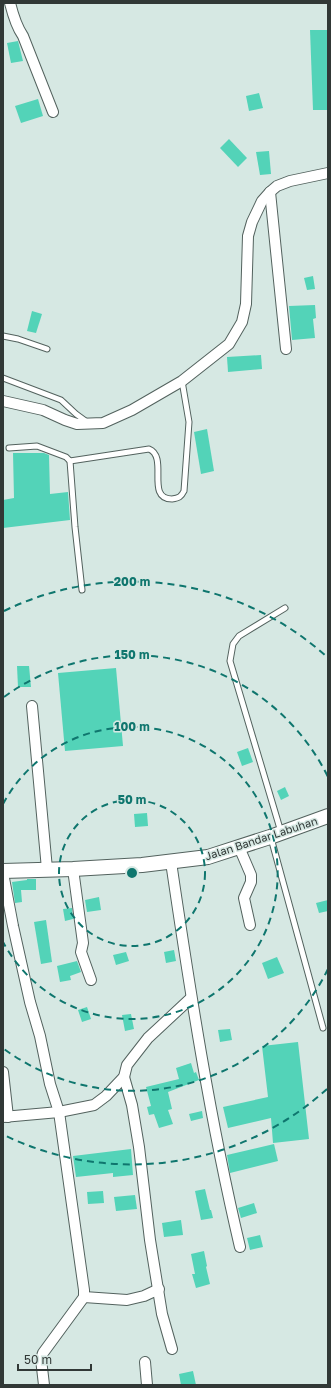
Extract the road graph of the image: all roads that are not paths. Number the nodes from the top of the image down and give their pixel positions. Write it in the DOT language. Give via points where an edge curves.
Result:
graph roads {
  1 [pos="10,3"];
  2 [pos="53,112"];
  3 [pos="328,173"];
  4 [pos="270,192"];
  5 [pos="3,336"];
  6 [pos="48,348"];
  7 [pos="286,349"];
  8 [pos="3,378"];
  9 [pos="182,381"];
  10 [pos="3,401"];
  11 [pos="90,424"];
  12 [pos="9,448"];
  13 [pos="70,461"];
  14 [pos="82,590"];
  15 [pos="285,608"];
  16 [pos="32,706"];
  17 [pos="328,816"];
  18 [pos="276,835"];
  19 [pos="239,847"];
  20 [pos="171,862"];
  21 [pos="47,869"];
  22 [pos="73,869"];
  23 [pos="3,872"];
  24 [pos="250,925"];
  25 [pos="91,980"];
  26 [pos="191,998"];
  27 [pos="323,1028"];
  28 [pos="3,1072"];
  29 [pos="124,1077"];
  30 [pos="59,1112"];
  31 [pos="5,1117"];
  32 [pos="240,1248"];
  33 [pos="159,1289"];
  34 [pos="84,1297"];
  35 [pos="172,1349"];
  36 [pos="145,1362"];
  37 [pos="44,1385"];
  38 [pos="147,1385"];
  1 -- 2 [label="street" via="18,30 23,36"];
  3 -- 4 [label="street" via="290,181"];
  4 -- 7 [label="street"];
  4 -- 9 [label="street" via="257,210 248,236 246,304 242,322 229,344"];
  5 -- 6 [label="lane"];
  8 -- 11 [label="lane" via="61,400"];
  9 -- 11 [label="street" via="118,417 103,423"];
  9 -- 13 [label="lane" via="189,422 184,490 181,496 166,499 162,496 159,490 157,456 149,449"];
  10 -- 11 [label="street" via="43,410 77,424"];
  12 -- 13 [label="lane" via="37,446 66,456"];
  13 -- 14 [label="lane"];
  15 -- 18 [label="lane" via="239,636 233,644 230,661"];
  16 -- 21 [label="street"];
  17 -- 18 [label="main road, Jalan Bandar Labuhan"];
  18 -- 19 [label="main road, Jalan Bandar Labuhan"];
  18 -- 27 [label="lane"];
  19 -- 20 [label="main road, Jalan Bandar Labuhan" via="208,857"];
  19 -- 24 [label="street" via="251,875 251,882 244,898"];
  20 -- 22 [label="main road, Jalan Bandar Labuhan"];
  20 -- 26 [label="street"];
  21 -- 22 [label="main road, Jalan Bandar Labuhan"];
  21 -- 23 [label="main road, Jalan Bandar Labuhan"];
  22 -- 25 [label="street" via="81,952"];
  23 -- 30 [label="street" via="30,1002"];
  26 -- 29 [label="street" via="148,1038 127,1065"];
  26 -- 32 [label="street" via="225,1183"];
  28 -- 31 [label="street"];
  29 -- 30 [label="street" via="94,1105"];
  29 -- 33 [label="street" via="139,1147 145,1204"];
  30 -- 31 [label="street"];
  30 -- 34 [label="street"];
  33 -- 34 [label="street" via="127,1300"];
  33 -- 35 [label="street" via="162,1314"];
  34 -- 37 [label="street" via="43,1353 41,1360"];
  36 -- 38 [label="street"];
}
